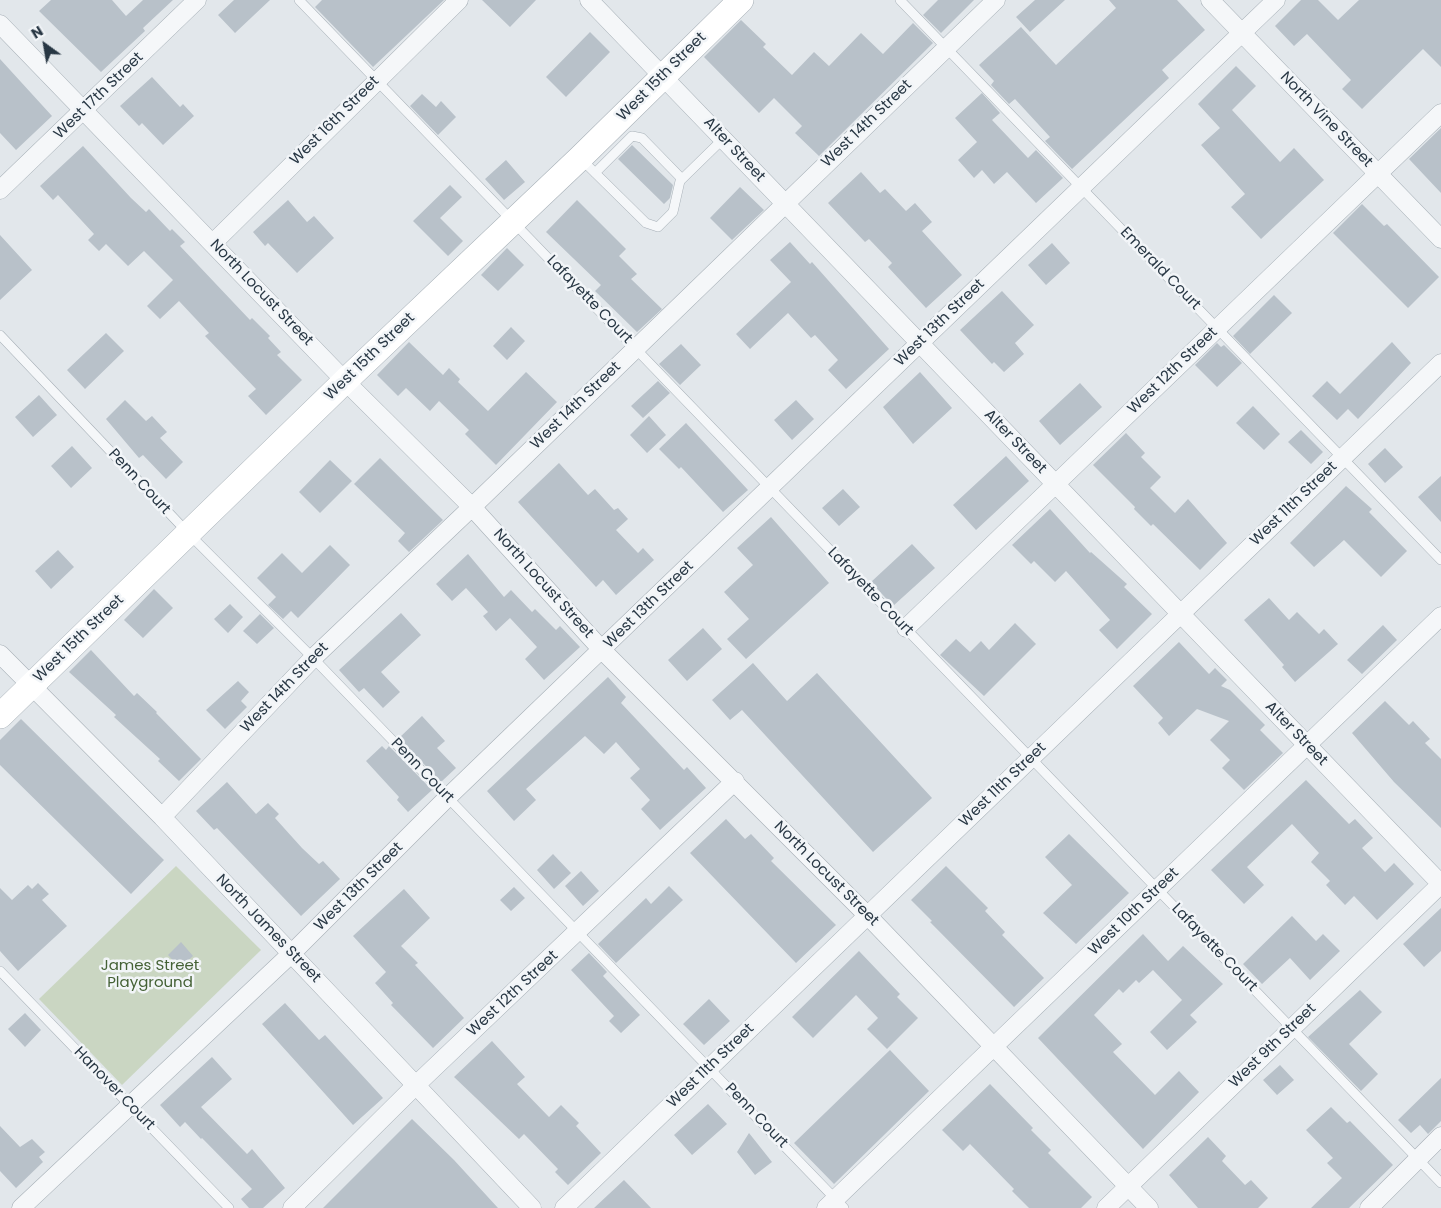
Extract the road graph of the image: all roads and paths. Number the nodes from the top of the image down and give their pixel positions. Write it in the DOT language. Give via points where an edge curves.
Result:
graph roads {
  1 [pos="197,0"];
  2 [pos="299,0"];
  3 [pos="459,0"];
  4 [pos="589,0"];
  5 [pos="740,0"];
  6 [pos="900,0"];
  7 [pos="996,0"];
  8 [pos="1210,0"];
  9 [pos="1276,0"];
  10 [pos="0,24"];
  11 [pos="1242,33"];
  12 [pos="947,48"];
  13 [pos="663,75"];
  14 [pos="376,80"];
  15 [pos="86,110"];
  16 [pos="1441,113"];
  17 [pos="723,139"];
  18 [pos="588,166"];
  19 [pos="1378,174"];
  20 [pos="682,179"];
  21 [pos="1082,188"];
  22 [pos="0,190"];
  23 [pos="784,204"];
  24 [pos="513,220"];
  25 [pos="1441,239"];
  26 [pos="213,243"];
  27 [pos="1217,328"];
  28 [pos="0,335"];
  29 [pos="920,343"];
  30 [pos="635,348"];
  31 [pos="1441,362"];
  32 [pos="345,380"];
  33 [pos="1342,458"];
  34 [pos="1055,484"];
  35 [pos="770,488"];
  36 [pos="472,507"];
  37 [pos="189,534"];
  38 [pos="1441,560"];
  39 [pos="1180,614"];
  40 [pos="1441,616"];
  41 [pos="906,628"];
  42 [pos="602,650"];
  43 [pos="0,654"];
  44 [pos="313,658"];
  45 [pos="30,686"];
  46 [pos="0,716"];
  47 [pos="1307,745"];
  48 [pos="1030,758"];
  49 [pos="735,781"];
  50 [pos="448,797"];
  51 [pos="162,817"];
  52 [pos="1441,884"];
  53 [pos="1158,889"];
  54 [pos="868,916"];
  55 [pos="578,933"];
  56 [pos="291,954"];
  57 [pos="0,971"];
  58 [pos="1291,1028"];
  59 [pos="994,1049"];
  60 [pos="709,1068"];
  61 [pos="417,1084"];
  62 [pos="129,1104"];
  63 [pos="1441,1136"];
  64 [pos="1418,1159"];
  65 [pos="1441,1183"];
  66 [pos="1129,1186"];
  67 [pos="835,1205"];
  68 [pos="21,1208"];
  69 [pos="229,1208"];
  70 [pos="292,1208"];
  71 [pos="532,1208"];
  72 [pos="564,1208"];
  73 [pos="1106,1208"];
  74 [pos="1150,1208"];
  75 [pos="1369,1208"];
  1 -- 15 [label="street, West 17th Street"];
  2 -- 14 [label="lane, Lafayette Court"];
  3 -- 14 [label="street, West 16th Street"];
  4 -- 13 [label="street, Alter Street"];
  5 -- 13 [label="main road, West 15th Street"];
  6 -- 12 [label="lane, Emerald Court"];
  7 -- 12 [label="street, West 14th Street"];
  8 -- 11 [label="street, North Vine Street"];
  9 -- 11 [label="street, West 13th Street"];
  10 -- 15 [label="street, North Locust Street"];
  11 -- 19 [label="street, North Vine Street"];
  11 -- 21 [label="street, West 13th Street"];
  12 -- 21 [label="lane, Emerald Court"];
  12 -- 23 [label="street, West 14th Street"];
  13 -- 17 [label="street, Alter Street"];
  13 -- 18 [label="main road, West 15th Street"];
  14 -- 24 [label="lane, Lafayette Court"];
  14 -- 26 [label="street, West 16th Street"];
  15 -- 22 [label="street, West 17th Street"];
  15 -- 26 [label="street, North Locust Street"];
  16 -- 19 [label="street, West 12th Street"];
  17 -- 20 [label="lane"];
  17 -- 23 [label="street, Alter Street"];
  18 -- 20 [label="lane" via="632,136 642,138"];
  18 -- 20 [label="lane" via="646,223 658,227 673,212"];
  18 -- 24 [label="main road, West 15th Street"];
  19 -- 25 [label="street, North Vine Street"];
  19 -- 27 [label="street, West 12th Street"];
  21 -- 27 [label="lane, Emerald Court"];
  21 -- 29 [label="street, West 13th Street"];
  23 -- 29 [label="street, Alter Street"];
  23 -- 30 [label="street, West 14th Street"];
  24 -- 30 [label="lane, Lafayette Court"];
  24 -- 32 [label="main road, West 15th Street"];
  26 -- 32 [label="street, North Locust Street"];
  27 -- 33 [label="lane, Emerald Court"];
  27 -- 34 [label="street, West 12th Street"];
  28 -- 37 [label="lane, Penn Court"];
  29 -- 34 [label="street, Alter Street"];
  29 -- 35 [label="street, West 13th Street"];
  30 -- 35 [label="lane, Lafayette Court"];
  30 -- 36 [label="street, West 14th Street"];
  31 -- 33 [label="street, West 11th Street"];
  32 -- 36 [label="street, North Locust Street"];
  32 -- 37 [label="main road, West 15th Street"];
  33 -- 38 [label="lane, Emerald Court"];
  33 -- 39 [label="street, West 11th Street"];
  34 -- 39 [label="street, Alter Street"];
  34 -- 41 [label="street, West 12th Street"];
  35 -- 41 [label="lane, Lafayette Court"];
  35 -- 42 [label="street, West 13th Street"];
  36 -- 42 [label="street, North Locust Street"];
  36 -- 44 [label="street, West 14th Street"];
  37 -- 44 [label="lane, Penn Court"];
  37 -- 45 [label="main road, West 15th Street"];
  39 -- 47 [label="street, Alter Street"];
  39 -- 48 [label="street, West 11th Street"];
  40 -- 47 [label="street, West 10th Street"];
  41 -- 48 [label="lane, Lafayette Court"];
  42 -- 49 [label="street, North Locust Street"];
  42 -- 50 [label="street, West 13th Street"];
  43 -- 45 [label="street, North James Street"];
  44 -- 50 [label="lane, Penn Court"];
  44 -- 51 [label="street, West 14th Street"];
  45 -- 46 [label="main road, West 15th Street"];
  45 -- 51 [label="street, North James Street"];
  47 -- 52 [label="street, Alter Street"];
  47 -- 53 [label="street, West 10th Street"];
  48 -- 53 [label="lane, Lafayette Court"];
  48 -- 54 [label="street, West 11th Street"];
  49 -- 54 [label="street, North Locust Street"];
  49 -- 55 [label="street, West 12th Street"];
  50 -- 55 [label="lane, Penn Court"];
  50 -- 56 [label="street, West 13th Street"];
  51 -- 56 [label="street, North James Street"];
  52 -- 58 [label="street, West 9th Street"];
  53 -- 58 [label="lane, Lafayette Court"];
  53 -- 59 [label="street, West 10th Street"];
  54 -- 59 [label="street, North Locust Street"];
  54 -- 60 [label="street, West 11th Street"];
  55 -- 60 [label="lane, Penn Court"];
  55 -- 61 [label="street, West 12th Street"];
  56 -- 61 [label="street, North James Street"];
  56 -- 62 [label="street, West 13th Street"];
  57 -- 62 [label="lane, Hanover Court"];
  58 -- 64 [label="lane, Lafayette Court"];
  58 -- 66 [label="street, West 9th Street"];
  59 -- 66 [label="street, North Locust Street"];
  59 -- 67 [label="street, West 10th Street"];
  60 -- 67 [label="lane, Penn Court"];
  60 -- 72 [label="street, West 11th Street"];
  61 -- 70 [label="street, West 12th Street"];
  61 -- 71 [label="street, North James Street"];
  62 -- 68 [label="street, West 13th Street"];
  62 -- 69 [label="lane, Hanover Court"];
  63 -- 64 [label="street"];
  64 -- 65 [label="lane, Lafayette Court"];
  64 -- 75 [label="street"];
  66 -- 73 [label="street, West 9th Street"];
  66 -- 74 [label="street, North Locust Street"];
}
